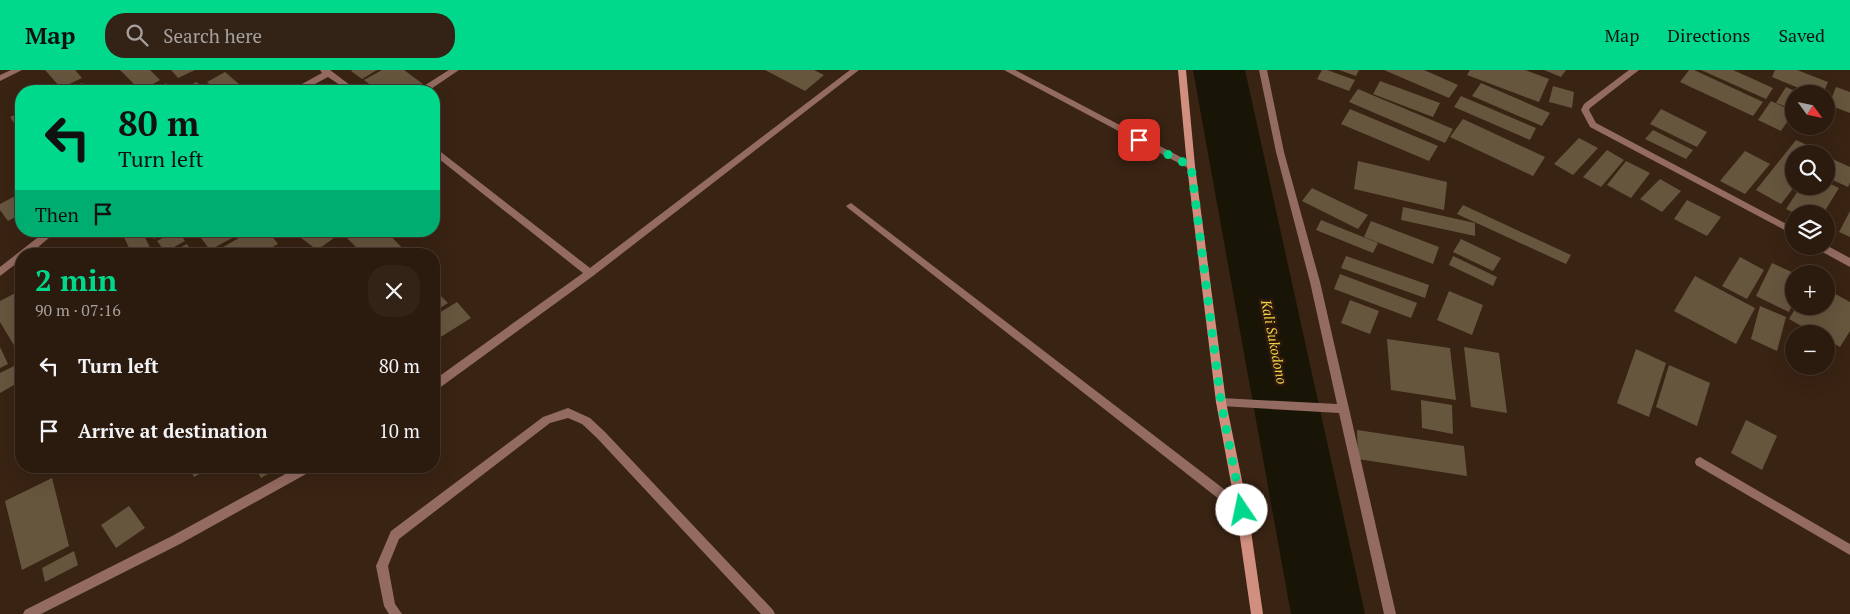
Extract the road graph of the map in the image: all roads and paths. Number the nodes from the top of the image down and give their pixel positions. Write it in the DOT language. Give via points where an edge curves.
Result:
graph roads {
  1 [pos="18,70"];
  2 [pos="455,70"];
  3 [pos="855,70"];
  4 [pos="1008,70"];
  5 [pos="1182,70"];
  6 [pos="1263,70"];
  7 [pos="1635,70"];
  8 [pos="326,71"];
  9 [pos="0,78"];
  10 [pos="305,85"];
  11 [pos="346,85"];
  12 [pos="431,85"];
  13 [pos="440,156"];
  14 [pos="1191,166"];
  15 [pos="851,206"];
  16 [pos="1785,227"];
  17 [pos="45,237"];
  18 [pos="31,248"];
  19 [pos="1835,254"];
  20 [pos="15,260"];
  21 [pos="1850,263"];
  22 [pos="0,272"];
  23 [pos="590,273"];
  24 [pos="440,382"];
  25 [pos="1221,402"];
  26 [pos="1343,409"];
  27 [pos="1700,462"];
  28 [pos="298,473"];
  29 [pos="1242,510"];
  30 [pos="1850,550"];
  31 [pos="29,614"];
  32 [pos="396,614"];
  33 [pos="769,614"];
  34 [pos="1257,614"];
  35 [pos="1390,614"];
  1 -- 9 [label="street"];
  2 -- 12 [label="street"];
  3 -- 23 [label="street"];
  4 -- 14 [label="street"];
  5 -- 14 [label="main road"];
  6 -- 26 [label="street"];
  7 -- 16 [label="street" via="1587,106 1585,110 1593,125"];
  8 -- 10 [label="street"];
  8 -- 11 [label="street"];
  13 -- 23 [label="street"];
  14 -- 25 [label="main road"];
  15 -- 29 [label="street"];
  17 -- 18 [label="street"];
  19 -- 21 [label="street"];
  20 -- 22 [label="street"];
  23 -- 24 [label="street"];
  25 -- 26 [label="street"];
  25 -- 29 [label="main road"];
  26 -- 35 [label="street"];
  27 -- 30 [label="street"];
  28 -- 31 [label="street" via="176,540"];
  29 -- 34 [label="main road"];
  32 -- 33 [label="street" via="390,606 382,566 395,535 547,420 568,412 586,421 601,435"];
}
